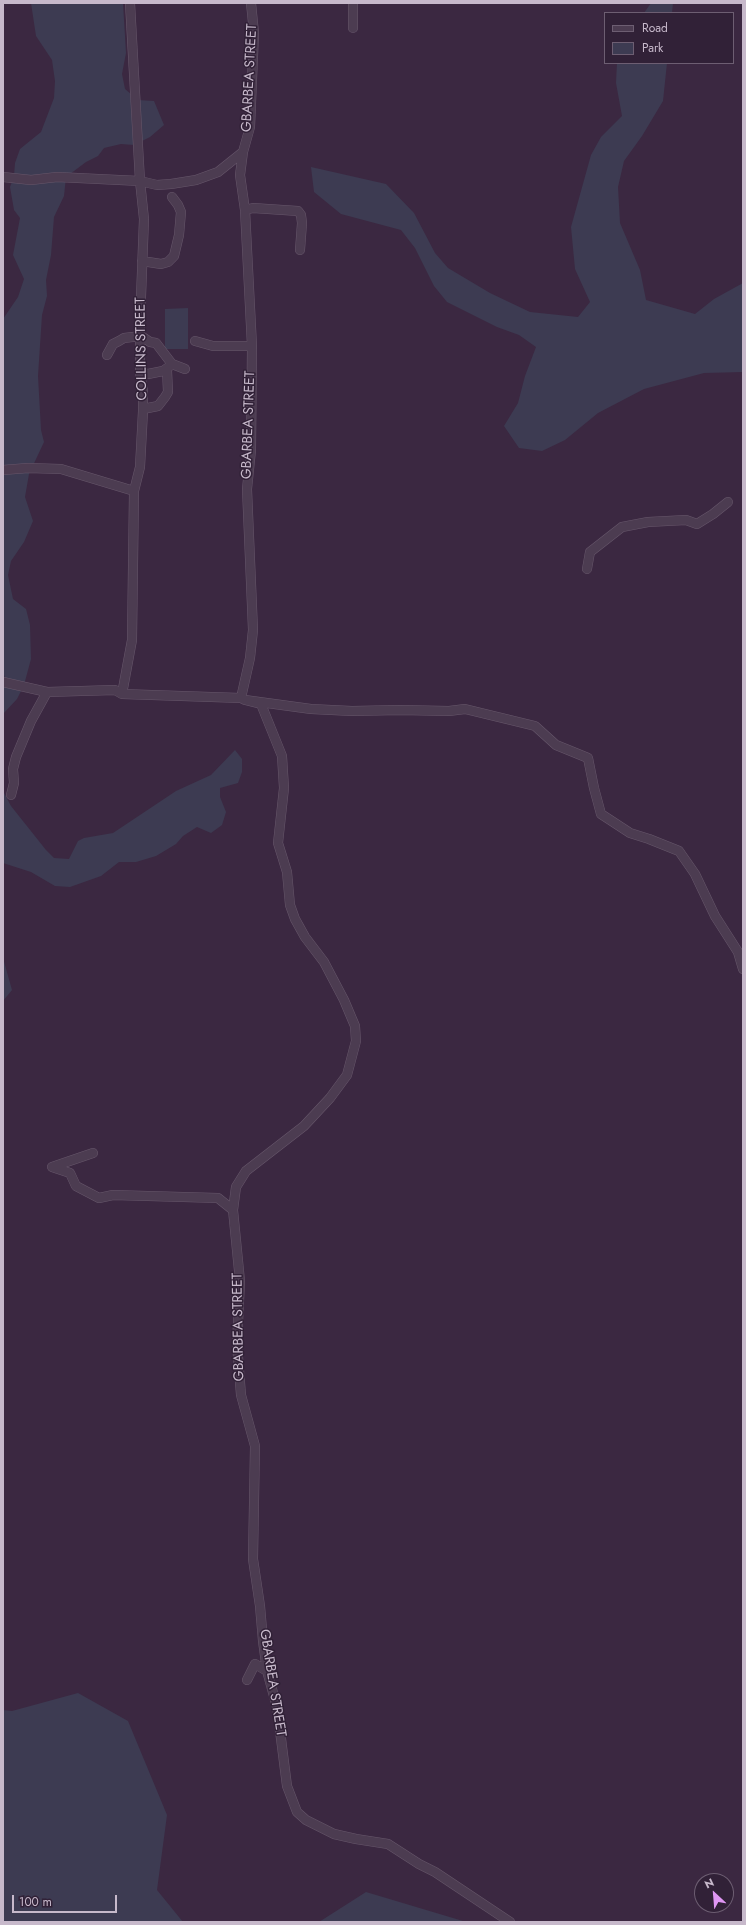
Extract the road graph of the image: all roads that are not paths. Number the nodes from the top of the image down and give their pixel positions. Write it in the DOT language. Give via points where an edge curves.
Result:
graph roads {
  1 [pos="130,3"];
  2 [pos="251,3"];
  3 [pos="353,3"];
  4 [pos="353,28"];
  5 [pos="244,152"];
  6 [pos="3,177"];
  7 [pos="140,181"];
  8 [pos="172,197"];
  9 [pos="244,210"];
  10 [pos="300,250"];
  11 [pos="142,262"];
  12 [pos="141,336"];
  13 [pos="195,341"];
  14 [pos="252,346"];
  15 [pos="107,355"];
  16 [pos="170,367"];
  17 [pos="185,369"];
  18 [pos="140,372"];
  19 [pos="143,409"];
  20 [pos="3,470"];
  21 [pos="134,491"];
  22 [pos="728,502"];
  23 [pos="587,569"];
  24 [pos="3,682"];
  25 [pos="47,692"];
  26 [pos="122,694"];
  27 [pos="243,699"];
  28 [pos="11,795"];
  29 [pos="743,969"];
  30 [pos="93,1153"];
  31 [pos="233,1210"];
  32 [pos="267,1671"];
  33 [pos="246,1680"];
  34 [pos="510,1922"];
  1 -- 7 [label="street, COLLINS STREET"];
  2 -- 5 [label="street, GBARBEA STREET" via="254,33 251,120"];
  3 -- 4 [label="street"];
  5 -- 7 [label="street, GBARBEA STREET" via="218,172 196,180 157,185"];
  5 -- 9 [label="street, GBARBEA STREET" via="240,175"];
  6 -- 7 [label="street, GBARBEA STREET" via="31,180 57,177"];
  7 -- 11 [label="street, COLLINS STREET" via="144,219"];
  8 -- 11 [label="street" via="180,212 179,235 174,256 161,264"];
  9 -- 10 [label="street" via="253,208 298,211 302,223"];
  9 -- 14 [label="street, GBARBEA STREET"];
  11 -- 12 [label="street, COLLINS STREET"];
  12 -- 15 [label="street" via="124,338 113,344"];
  12 -- 16 [label="street" via="156,343"];
  12 -- 18 [label="street, COLLINS STREET"];
  13 -- 14 [label="street" via="213,346"];
  14 -- 27 [label="street, GBARBEA STREET" via="247,489 253,630"];
  16 -- 17 [label="street"];
  16 -- 18 [label="street" via="148,374"];
  16 -- 19 [label="street" via="168,392 165,397 158,406"];
  18 -- 19 [label="street, COLLINS STREET"];
  19 -- 21 [label="street, COLLINS STREET" via="140,467"];
  20 -- 21 [label="street" via="61,469"];
  21 -- 26 [label="street, COLLINS STREET" via="132,640"];
  22 -- 23 [label="street" via="697,524 686,520 648,522 622,527 590,552"];
  24 -- 25 [label="street"];
  25 -- 26 [label="street" via="115,690"];
  25 -- 28 [label="street" via="16,757"];
  26 -- 27 [label="street"];
  27 -- 29 [label="street" via="325,710 465,709 535,726 556,745 588,758 602,814 630,833 679,851 694,874 714,916 738,952"];
  27 -- 31 [label="street, GBARBEA STREET" via="261,704 282,756 284,788 278,843 287,872 290,905 305,937 324,962 344,1000 355,1026 356,1041 347,1075 304,1126 246,1171 236,1187"];
  30 -- 31 [label="street" via="52,1167 70,1173 76,1186 99,1198 113,1195 218,1198"];
  31 -- 32 [label="street, GBARBEA STREET" via="240,1281 237,1344 241,1395 255,1446 253,1559"];
  32 -- 33 [label="street" via="255,1664"];
  32 -- 34 [label="street, GBARBEA STREET" via="277,1707 287,1786 297,1812 306,1820 334,1834 388,1844"];
}
